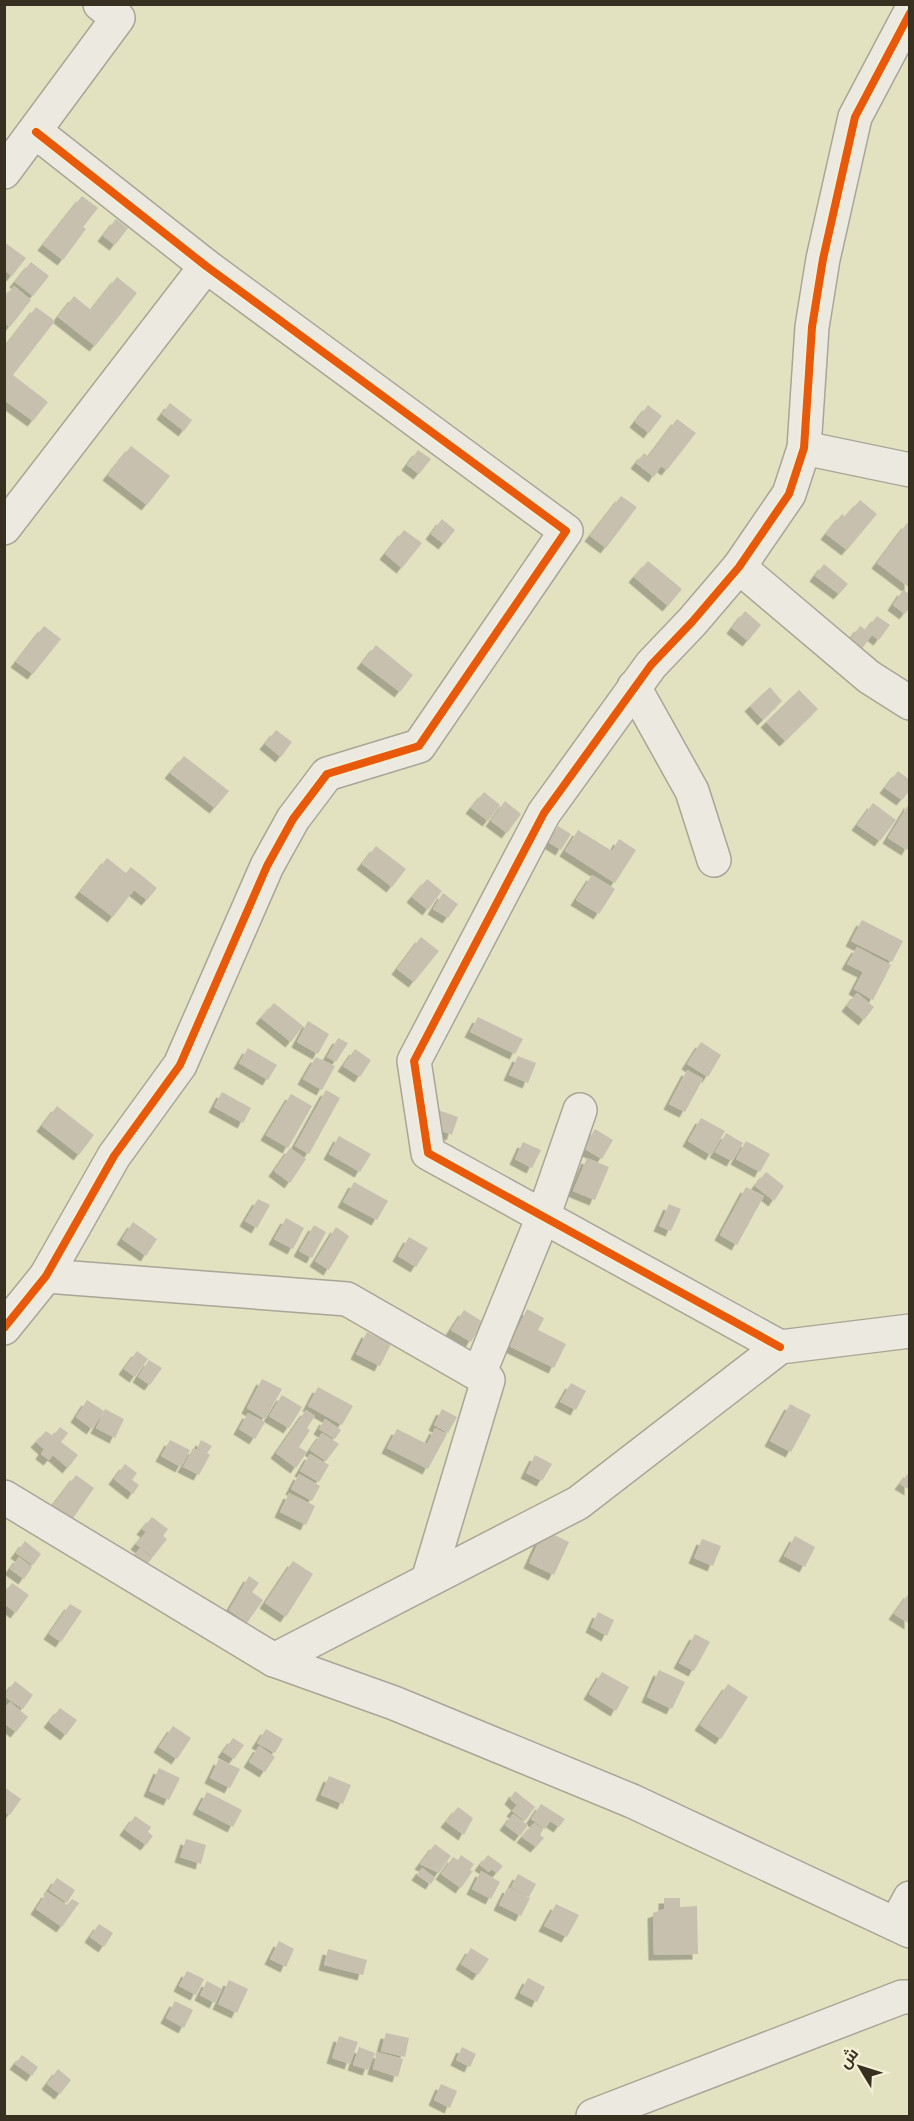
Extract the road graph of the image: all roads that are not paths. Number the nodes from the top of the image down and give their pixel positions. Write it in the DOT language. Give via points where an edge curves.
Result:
graph roads {
  1 [pos="100,4"];
  2 [pos="909,14"];
  3 [pos="36,132"];
  4 [pos="4,171"];
  5 [pos="206,266"];
  6 [pos="804,448"];
  7 [pos="909,470"];
  8 [pos="4,528"];
  9 [pos="739,567"];
  10 [pos="634,687"];
  11 [pos="909,703"];
  12 [pos="714,860"];
  13 [pos="580,1110"];
  14 [pos="543,1217"];
  15 [pos="46,1276"];
  16 [pos="4,1328"];
  17 [pos="909,1331"];
  18 [pos="780,1347"];
  19 [pos="479,1374"];
  20 [pos="4,1497"];
  21 [pos="428,1580"];
  22 [pos="274,1660"];
  23 [pos="905,1918"];
  24 [pos="909,1997"];
  25 [pos="593,2116"];
  1 -- 3 [label="street" via="118,18"];
  2 -- 6 [label="street" via="855,117 812,327"];
  3 -- 4 [label="street"];
  3 -- 5 [label="street"];
  5 -- 8 [label="street"];
  5 -- 15 [label="street" via="566,531 419,746 327,774 293,819 264,873 180,1065 114,1156"];
  6 -- 7 [label="street"];
  6 -- 9 [label="street" via="789,494"];
  9 -- 10 [label="street"];
  9 -- 11 [label="street" via="868,677"];
  10 -- 12 [label="street" via="692,791"];
  10 -- 14 [label="street" via="543,813 414,1061 428,1153"];
  13 -- 14 [label="street"];
  14 -- 18 [label="street"];
  14 -- 19 [label="street"];
  15 -- 16 [label="street"];
  15 -- 19 [label="street" via="347,1299"];
  17 -- 18 [label="street"];
  18 -- 21 [label="street" via="578,1503"];
  19 -- 21 [label="street" via="488,1380"];
  20 -- 22 [label="street"];
  21 -- 22 [label="street"];
  22 -- 23 [label="street" via="394,1703"];
  24 -- 25 [label="street"];
}
